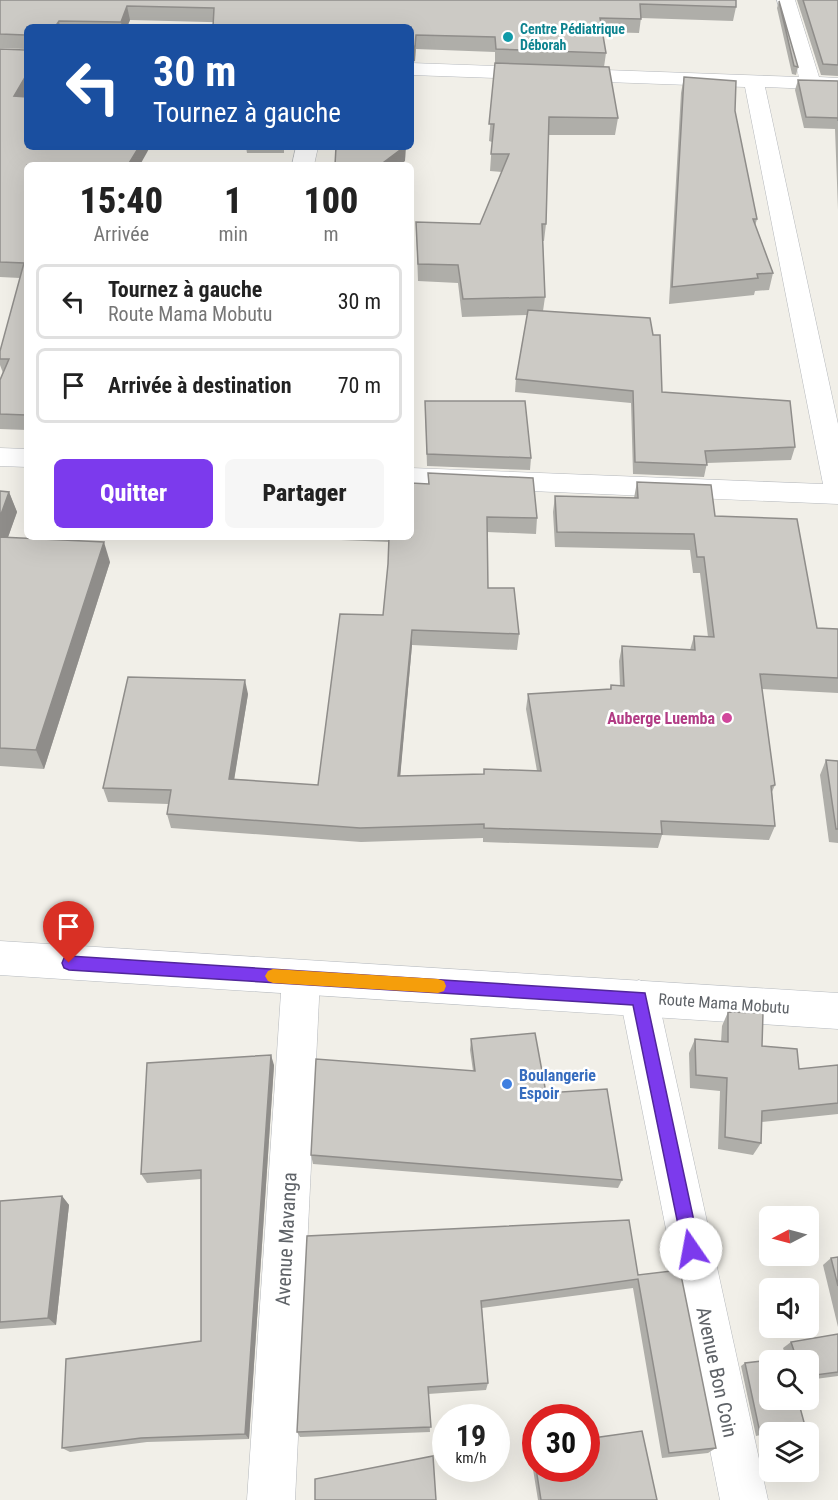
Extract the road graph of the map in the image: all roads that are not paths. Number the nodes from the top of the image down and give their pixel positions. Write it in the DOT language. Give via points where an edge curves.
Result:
graph roads {
  1 [pos="786,0"];
  2 [pos="414,69"];
  3 [pos="754,81"];
  4 [pos="811,83"];
  5 [pos="838,84"];
  6 [pos="0,457"];
  7 [pos="24,458"];
  8 [pos="414,477"];
  9 [pos="838,488"];
  10 [pos="838,494"];
  11 [pos="0,958"];
  12 [pos="301,978"];
  13 [pos="639,998"];
  14 [pos="838,1011"];
  15 [pos="271,1500"];
  16 [pos="744,1500"];
  1 -- 4 [label="street"];
  2 -- 3 [label="street"];
  3 -- 4 [label="street"];
  3 -- 9 [label="street"];
  4 -- 5 [label="street"];
  6 -- 7 [label="street"];
  8 -- 10 [label="street"];
  11 -- 12 [label="street, Route Mama Mobutu"];
  12 -- 13 [label="street, Route Mama Mobutu"];
  12 -- 15 [label="street, Avenue Mavanga"];
  13 -- 14 [label="street, Route Mama Mobutu"];
  13 -- 16 [label="street, Avenue Bon Coin"];
}
